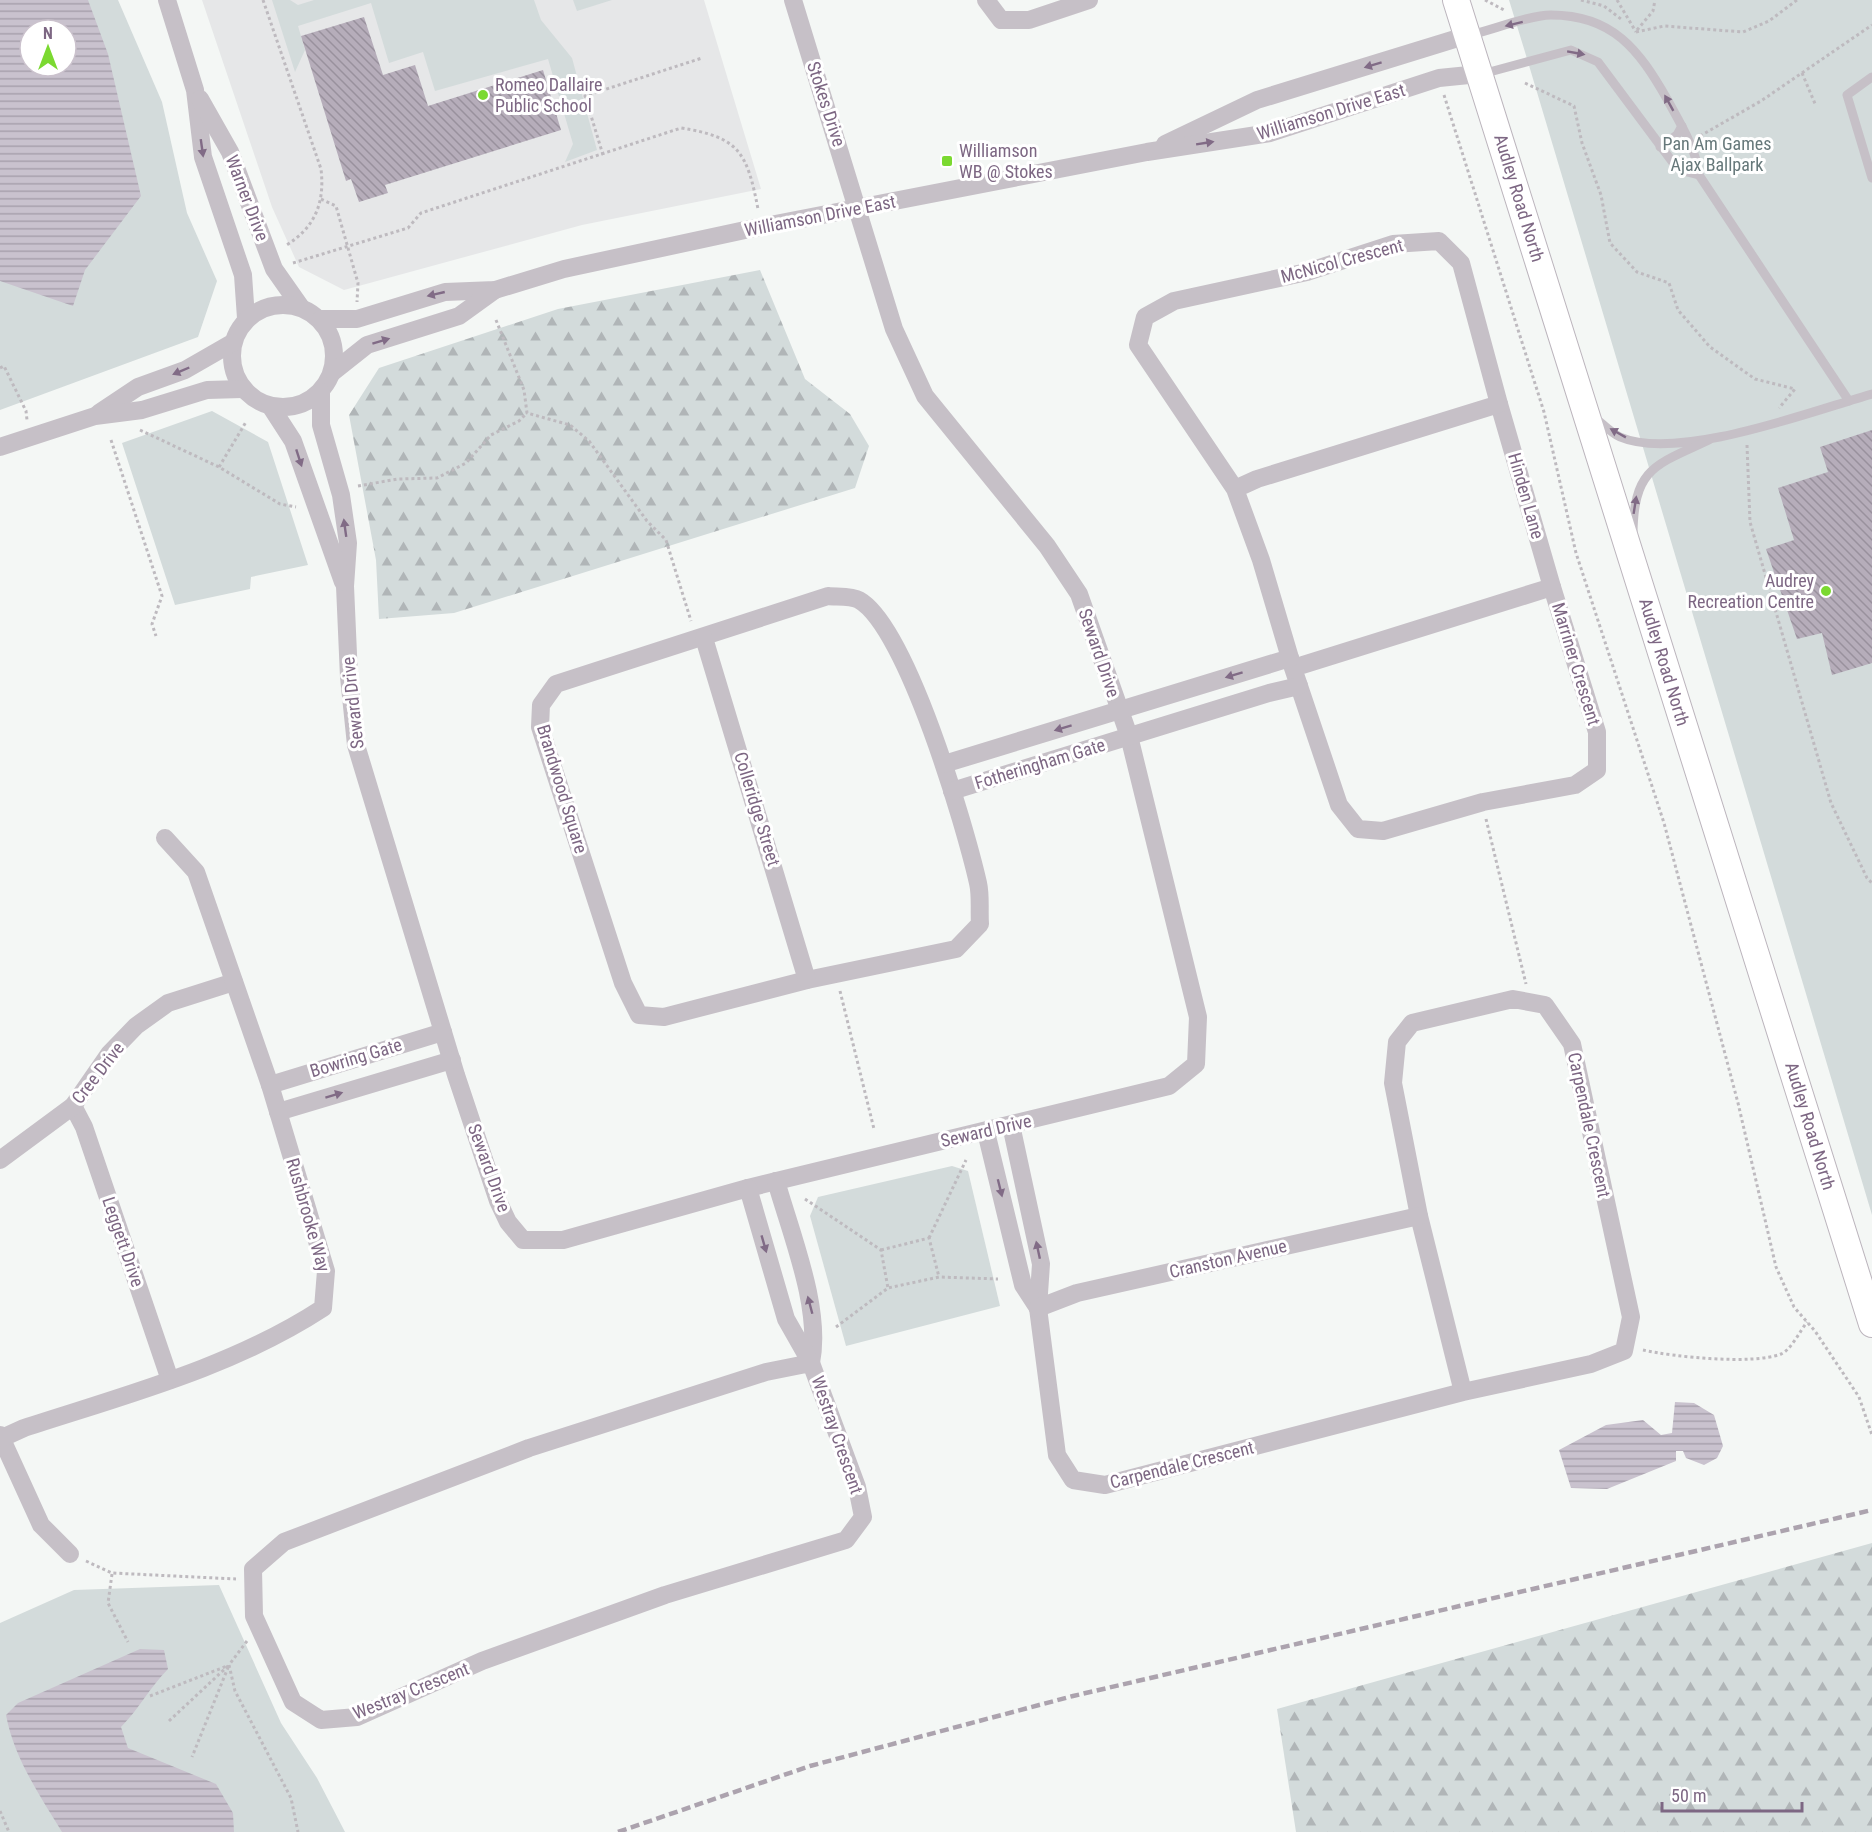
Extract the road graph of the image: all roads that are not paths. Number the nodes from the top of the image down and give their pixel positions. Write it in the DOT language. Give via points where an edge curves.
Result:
graph roads {
  1 [pos="167,0"];
  2 [pos="793,0"];
  3 [pos="986,0"];
  4 [pos="1089,0"];
  5 [pos="1456,0"];
  6 [pos="1468,36"];
  7 [pos="1479,74"];
  8 [pos="1872,77"];
  9 [pos="195,90"];
  10 [pos="1682,126"];
  11 [pos="1660,147"];
  12 [pos="1147,152"];
  13 [pos="1700,175"];
  14 [pos="1872,178"];
  15 [pos="858,208"];
  16 [pos="495,290"];
  17 [pos="300,306"];
  18 [pos="246,318"];
  19 [pos="321,319"];
  20 [pos="232,343"];
  21 [pos="333,372"];
  22 [pos="243,389"];
  23 [pos="321,392"];
  24 [pos="1872,394"];
  25 [pos="1849,400"];
  26 [pos="1498,404"];
  27 [pos="271,407"];
  28 [pos="1585,410"];
  29 [pos="95,416"];
  30 [pos="1716,437"];
  31 [pos="0,447"];
  32 [pos="1236,489"];
  33 [pos="1633,564"];
  34 [pos="345,586"];
  35 [pos="1552,587"];
  36 [pos="701,639"];
  37 [pos="1294,671"];
  38 [pos="1119,711"];
  39 [pos="1129,736"];
  40 [pos="944,764"];
  41 [pos="952,791"];
  42 [pos="165,838"];
  43 [pos="807,980"];
  44 [pos="234,982"];
  45 [pos="443,1032"];
  46 [pos="452,1060"];
  47 [pos="270,1085"];
  48 [pos="73,1106"];
  49 [pos="278,1112"];
  50 [pos="1011,1125"];
  51 [pos="986,1132"];
  52 [pos="0,1160"];
  53 [pos="776,1181"];
  54 [pos="748,1188"];
  55 [pos="1419,1216"];
  56 [pos="1038,1308"];
  57 [pos="1872,1324"];
  58 [pos="811,1363"];
  59 [pos="170,1380"];
  60 [pos="1463,1392"];
  61 [pos="1,1437"];
  62 [pos="70,1554"];
  1 -- 9 [label="street, Warner Drive"];
  2 -- 15 [label="street, Stokes Drive"];
  3 -- 4 [label="street" via="1001,20 1029,20"];
  5 -- 6 [label="street, Audley Road North"];
  6 -- 7 [label="street, Audley Road North"];
  10 -- 6 [label="lane, one-way" via="1646,62 1616,33 1598,23 1549,15"];
  6 -- 12 [label="street, Williamson Drive East, one-way" via="1257,100"];
  7 -- 11 [label="lane, one-way" via="1571,50 1586,55 1598,62"];
  12 -- 7 [label="street, Williamson Drive East, one-way" via="1270,133 1439,78"];
  7 -- 28 [label="street, Audley Road North"];
  8 -- 14 [label="lane" via="1847,95"];
  9 -- 17 [label="street, Warner Drive" via="230,152 260,238"];
  9 -- 18 [label="street, Warner Drive, one-way" via="203,157 243,275"];
  10 -- 11 [label="lane" via="1677,135"];
  10 -- 13 [label="lane"];
  11 -- 13 [label="lane" via="1674,164"];
  12 -- 15 [label="street, Williamson Drive East"];
  13 -- 25 [label="lane"];
  15 -- 16 [label="street, Williamson Drive East" via="564,269"];
  15 -- 38 [label="street, Seward Drive" via="894,329 925,396 1047,546 1079,594"];
  16 -- 19 [label="street, Williamson Drive East, one-way" via="445,292 357,320"];
  21 -- 16 [label="street, Williamson Drive East, one-way" via="367,345 459,316"];
  17 -- 18 [label="street" via="271,304"];
  17 -- 19 [label="street"];
  18 -- 20 [label="street"];
  19 -- 21 [label="street" via="334,344"];
  20 -- 22 [label="street" via="231,367"];
  20 -- 29 [label="street, one-way" via="185,370 138,387"];
  21 -- 23 [label="street"];
  22 -- 27 [label="street"];
  22 -- 29 [label="street" via="207,390 142,410"];
  23 -- 27 [label="street" via="298,406"];
  34 -- 23 [label="street, Seward Drive, one-way" via="348,543 341,495 321,425"];
  24 -- 25 [label="lane"];
  25 -- 30 [label="lane" via="1761,429"];
  26 -- 32 [label="street" via="1257,479"];
  26 -- 32 [label="street, McNicol Crescent" via="1461,263 1439,241 1393,244 1307,272 1174,301 1145,317 1138,345"];
  26 -- 35 [label="street, Hinden Lane"];
  27 -- 34 [label="street, Seward Drive, one-way" via="293,441"];
  30 -- 28 [label="lane, one-way" via="1645,443 1619,436"];
  28 -- 33 [label="street, Audley Road North"];
  29 -- 31 [label="street"];
  33 -- 30 [label="lane, one-way" via="1634,508 1640,484 1660,463"];
  32 -- 37 [label="street, McNicol Crescent" via="1262,560"];
  33 -- 57 [label="street, Audley Road North"];
  34 -- 45 [label="street, Seward Drive" via="348,677 356,745"];
  35 -- 37 [label="street, Marriner Crescent"];
  35 -- 37 [label="street, Marriner Crescent" via="1597,732 1597,770 1575,785 1483,802 1383,831 1358,829 1339,806"];
  36 -- 40 [label="street, Brandwood Square" via="828,596 858,599 884,623 918,695"];
  36 -- 43 [label="street, Colleridge Street"];
  36 -- 43 [label="street, Brandwood Square" via="556,684 541,705 540,727 622,983 639,1015 664,1017"];
  37 -- 38 [label="street, Marriner Crescent, one-way"];
  37 -- 39 [label="street, Marriner Crescent" via="1269,693"];
  38 -- 39 [label="street, Seward Drive"];
  38 -- 40 [label="street, Fotheringham Gate, one-way"];
  39 -- 41 [label="street, Fotheringham Gate"];
  39 -- 50 [label="street, Seward Drive" via="1198,1017 1196,1064 1169,1086"];
  40 -- 41 [label="street, Brandwood Square"];
  41 -- 43 [label="street, Brandwood Square" via="978,885 980,924 956,949"];
  42 -- 44 [label="street, Rushbrooke Way" via="196,872"];
  44 -- 47 [label="street, Rushbrooke Way"];
  44 -- 48 [label="street, Cree Drive" via="168,1004 136,1026 109,1054"];
  45 -- 46 [label="street, Seward Drive"];
  45 -- 47 [label="street, Bowring Gate"];
  49 -- 46 [label="street, Bowring Gate, one-way"];
  46 -- 54 [label="street, Seward Drive" via="498,1202 523,1240 563,1240"];
  47 -- 49 [label="street, Rushbrooke Way"];
  48 -- 52 [label="street, Cree Drive"];
  48 -- 59 [label="street, Leggett Drive" via="84,1127"];
  49 -- 59 [label="street, Rushbrooke Way" via="326,1271 322,1308 295,1326"];
  50 -- 51 [label="street, Seward Drive"];
  56 -- 50 [label="street, Carpendale Crescent, one-way" via="1041,1264"];
  51 -- 53 [label="street, Seward Drive"];
  51 -- 56 [label="street, Carpendale Crescent, one-way" via="1023,1285"];
  53 -- 54 [label="street, Seward Drive"];
  58 -- 53 [label="street, Westray Crescent, one-way" via="815,1345 813,1314"];
  54 -- 58 [label="street, Westray Crescent, one-way" via="786,1319"];
  55 -- 56 [label="street, Cranston Avenue" via="1077,1293"];
  55 -- 60 [label="street"];
  55 -- 60 [label="street, Carpendale Crescent" via="1394,1083 1397,1042 1412,1023 1513,999 1545,1005 1572,1044 1631,1317 1624,1352 1591,1364"];
  56 -- 60 [label="street, Carpendale Crescent" via="1057,1455 1073,1480 1105,1485"];
  58 -- 58 [label="street, Westray Crescent" via="857,1487 863,1517 846,1540 644,1602 482,1661 357,1717 321,1720 293,1702 254,1616 253,1569 284,1542 529,1448 766,1372"];
  59 -- 61 [label="street, Rushbrooke Way"];
  61 -- 62 [label="street" via="41,1525"];
}
